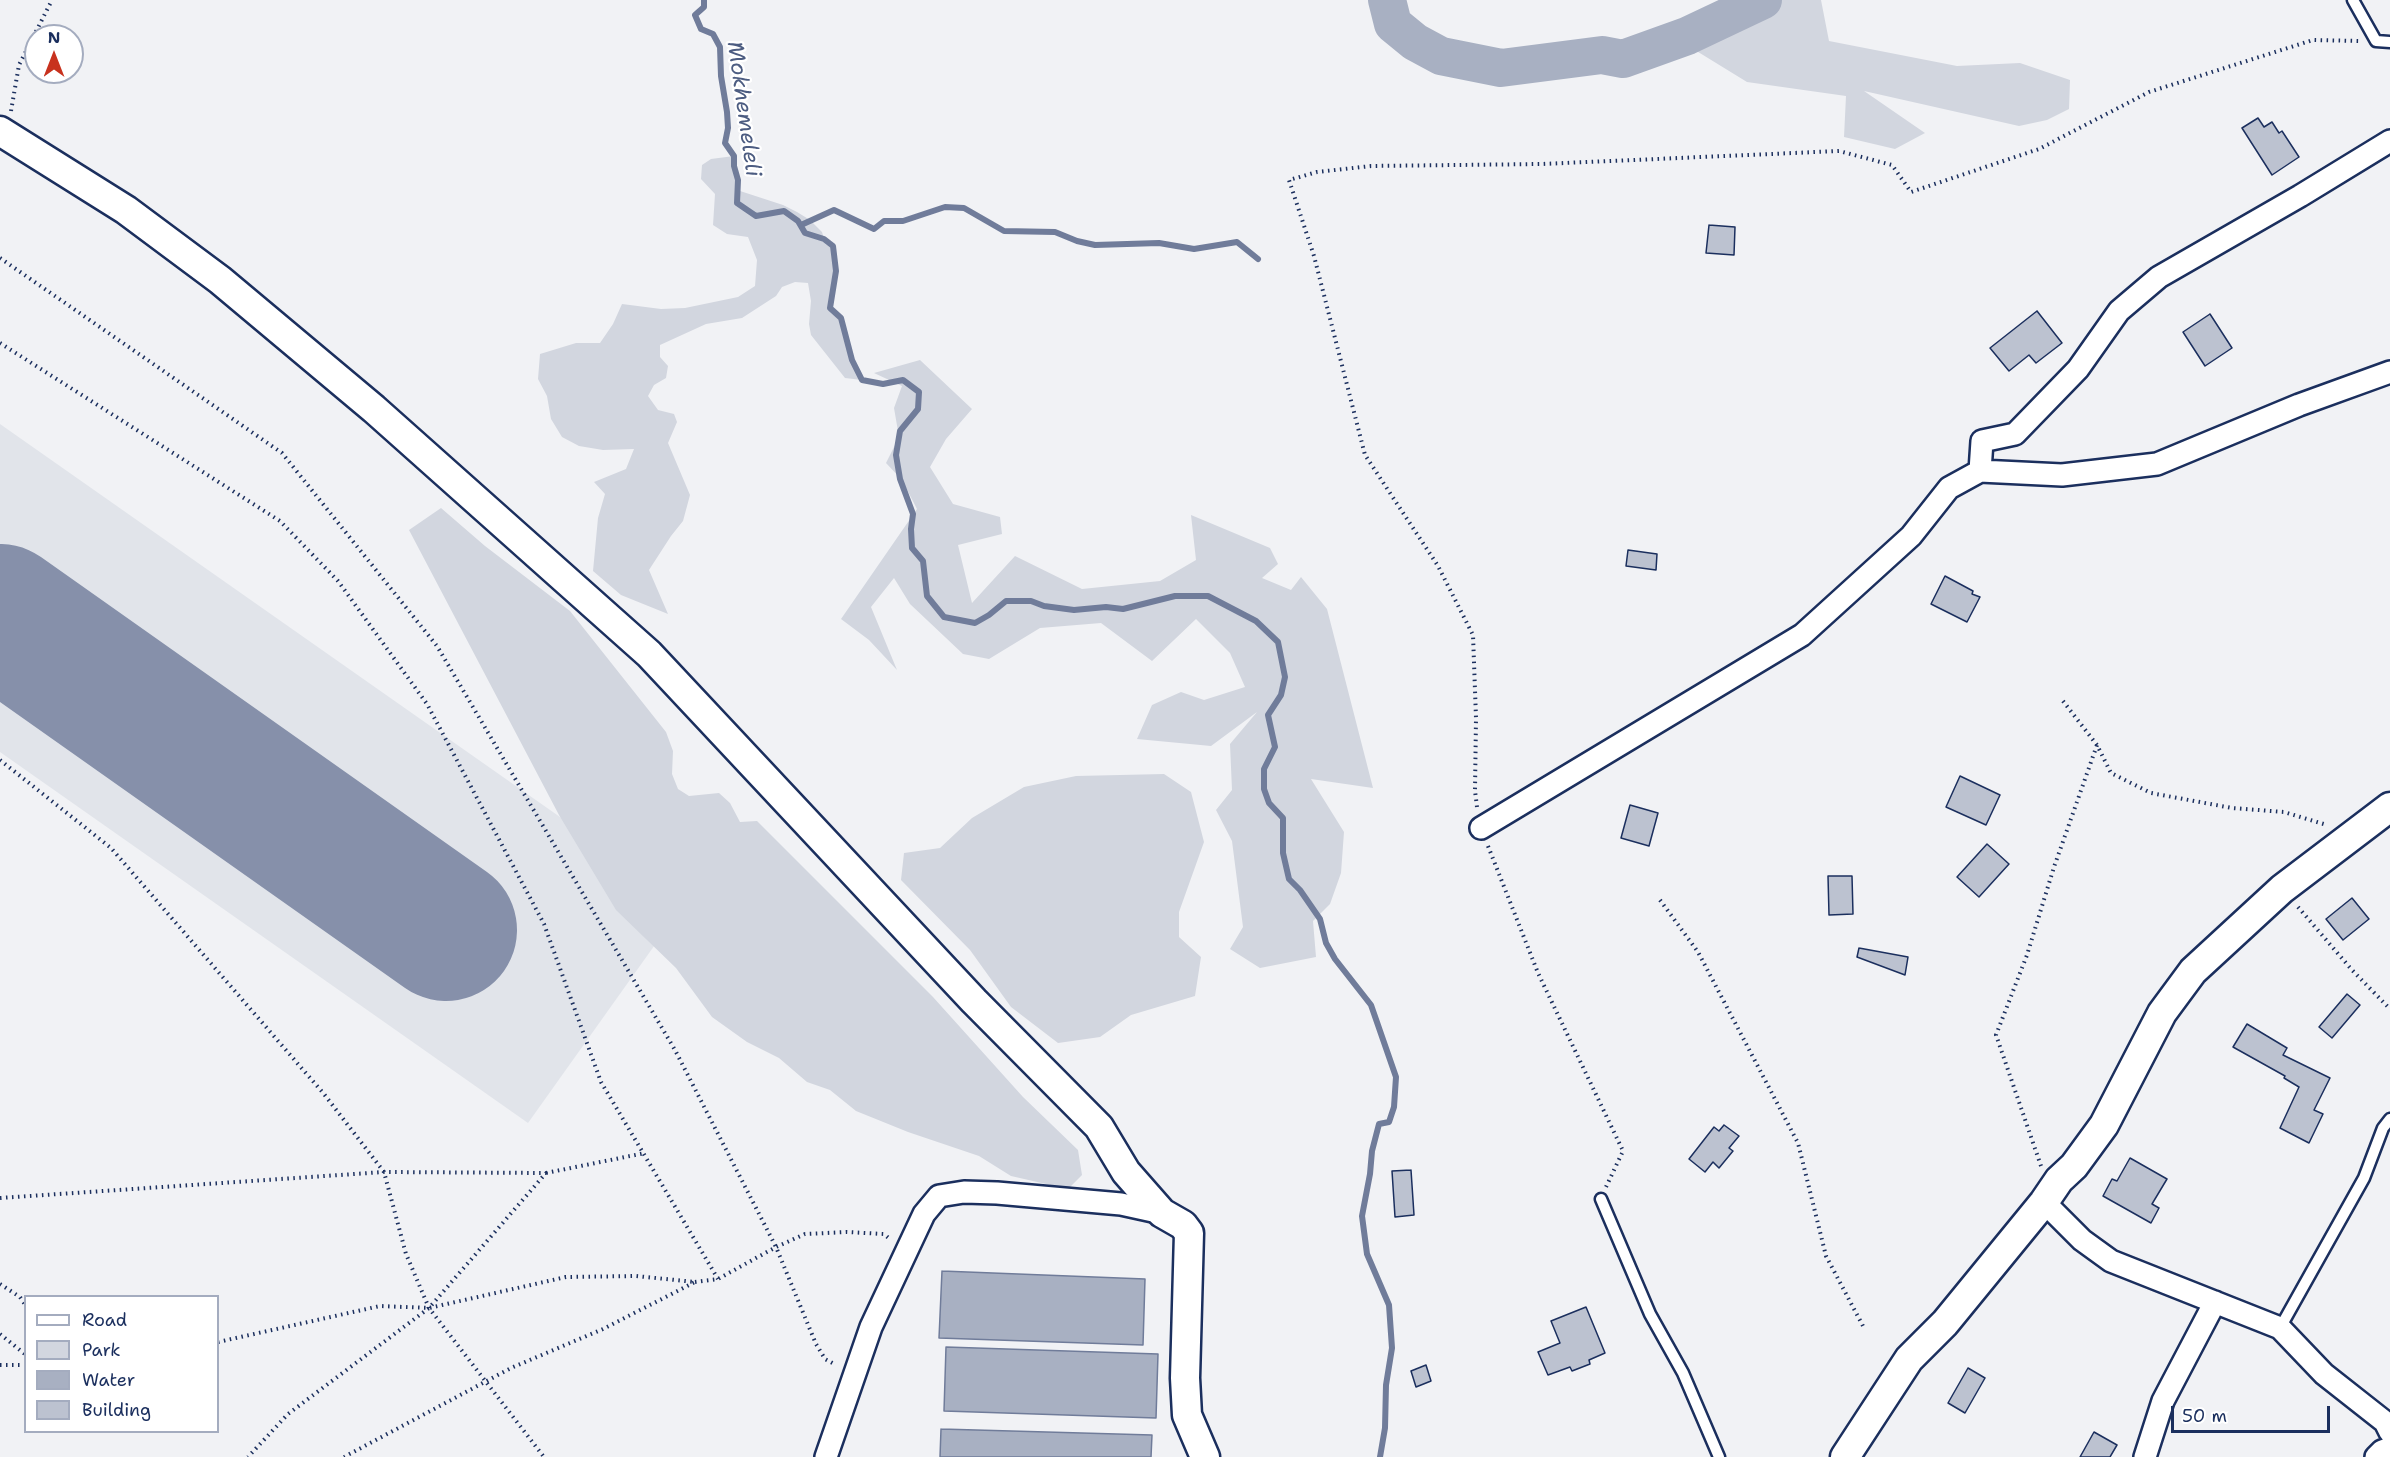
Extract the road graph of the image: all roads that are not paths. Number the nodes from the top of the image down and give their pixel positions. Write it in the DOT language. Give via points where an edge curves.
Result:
graph roads {
  1 [pos="2353,0"];
  2 [pos="2390,42"];
  3 [pos="3,133"];
  4 [pos="2390,141"];
  5 [pos="2390,372"];
  6 [pos="1980,471"];
  7 [pos="2390,807"];
  8 [pos="1481,828"];
  9 [pos="2390,1119"];
  10 [pos="1126,1172"];
  11 [pos="2048,1196"];
  12 [pos="1601,1199"];
  13 [pos="1121,1204"];
  14 [pos="1162,1213"];
  15 [pos="2215,1302"];
  16 [pos="2280,1328"];
  17 [pos="2390,1432"];
  18 [pos="2390,1448"];
  19 [pos="826,1457"];
  20 [pos="1205,1457"];
  21 [pos="1719,1457"];
  22 [pos="1845,1457"];
  23 [pos="2145,1457"];
  24 [pos="2376,1457"];
  1 -- 2 [label="lane" via="2376,41"];
  3 -- 10 [label="street" via="126,210 220,280 374,409 650,654 974,1000 1099,1127"];
  4 -- 6 [label="street" via="2159,277 2119,311 2078,369 2015,434 1982,441"];
  5 -- 6 [label="street" via="2157,464 2062,475"];
  6 -- 8 [label="street" via="1949,488 1911,536 1802,635"];
  7 -- 11 [label="street" via="2282,889 2193,971 2162,1013 2104,1125"];
  9 -- 16 [label="lane" via="2364,1178"];
  10 -- 13 [label="street"];
  10 -- 14 [label="street"];
  11 -- 15 [label="street" via="2082,1240 2112,1261"];
  11 -- 22 [label="street" via="1945,1323 1909,1359"];
  12 -- 21 [label="lane" via="1650,1314 1683,1373"];
  13 -- 14 [label="street"];
  13 -- 19 [label="street" via="997,1192 939,1196 924,1214 905,1250 870,1327"];
  14 -- 20 [label="street" via="1189,1233 1187,1415"];
  15 -- 16 [label="street"];
  15 -- 23 [label="street" via="2163,1401"];
  16 -- 17 [label="street" via="2324,1374 2385,1422"];
  18 -- 24 [label="street"];
}
